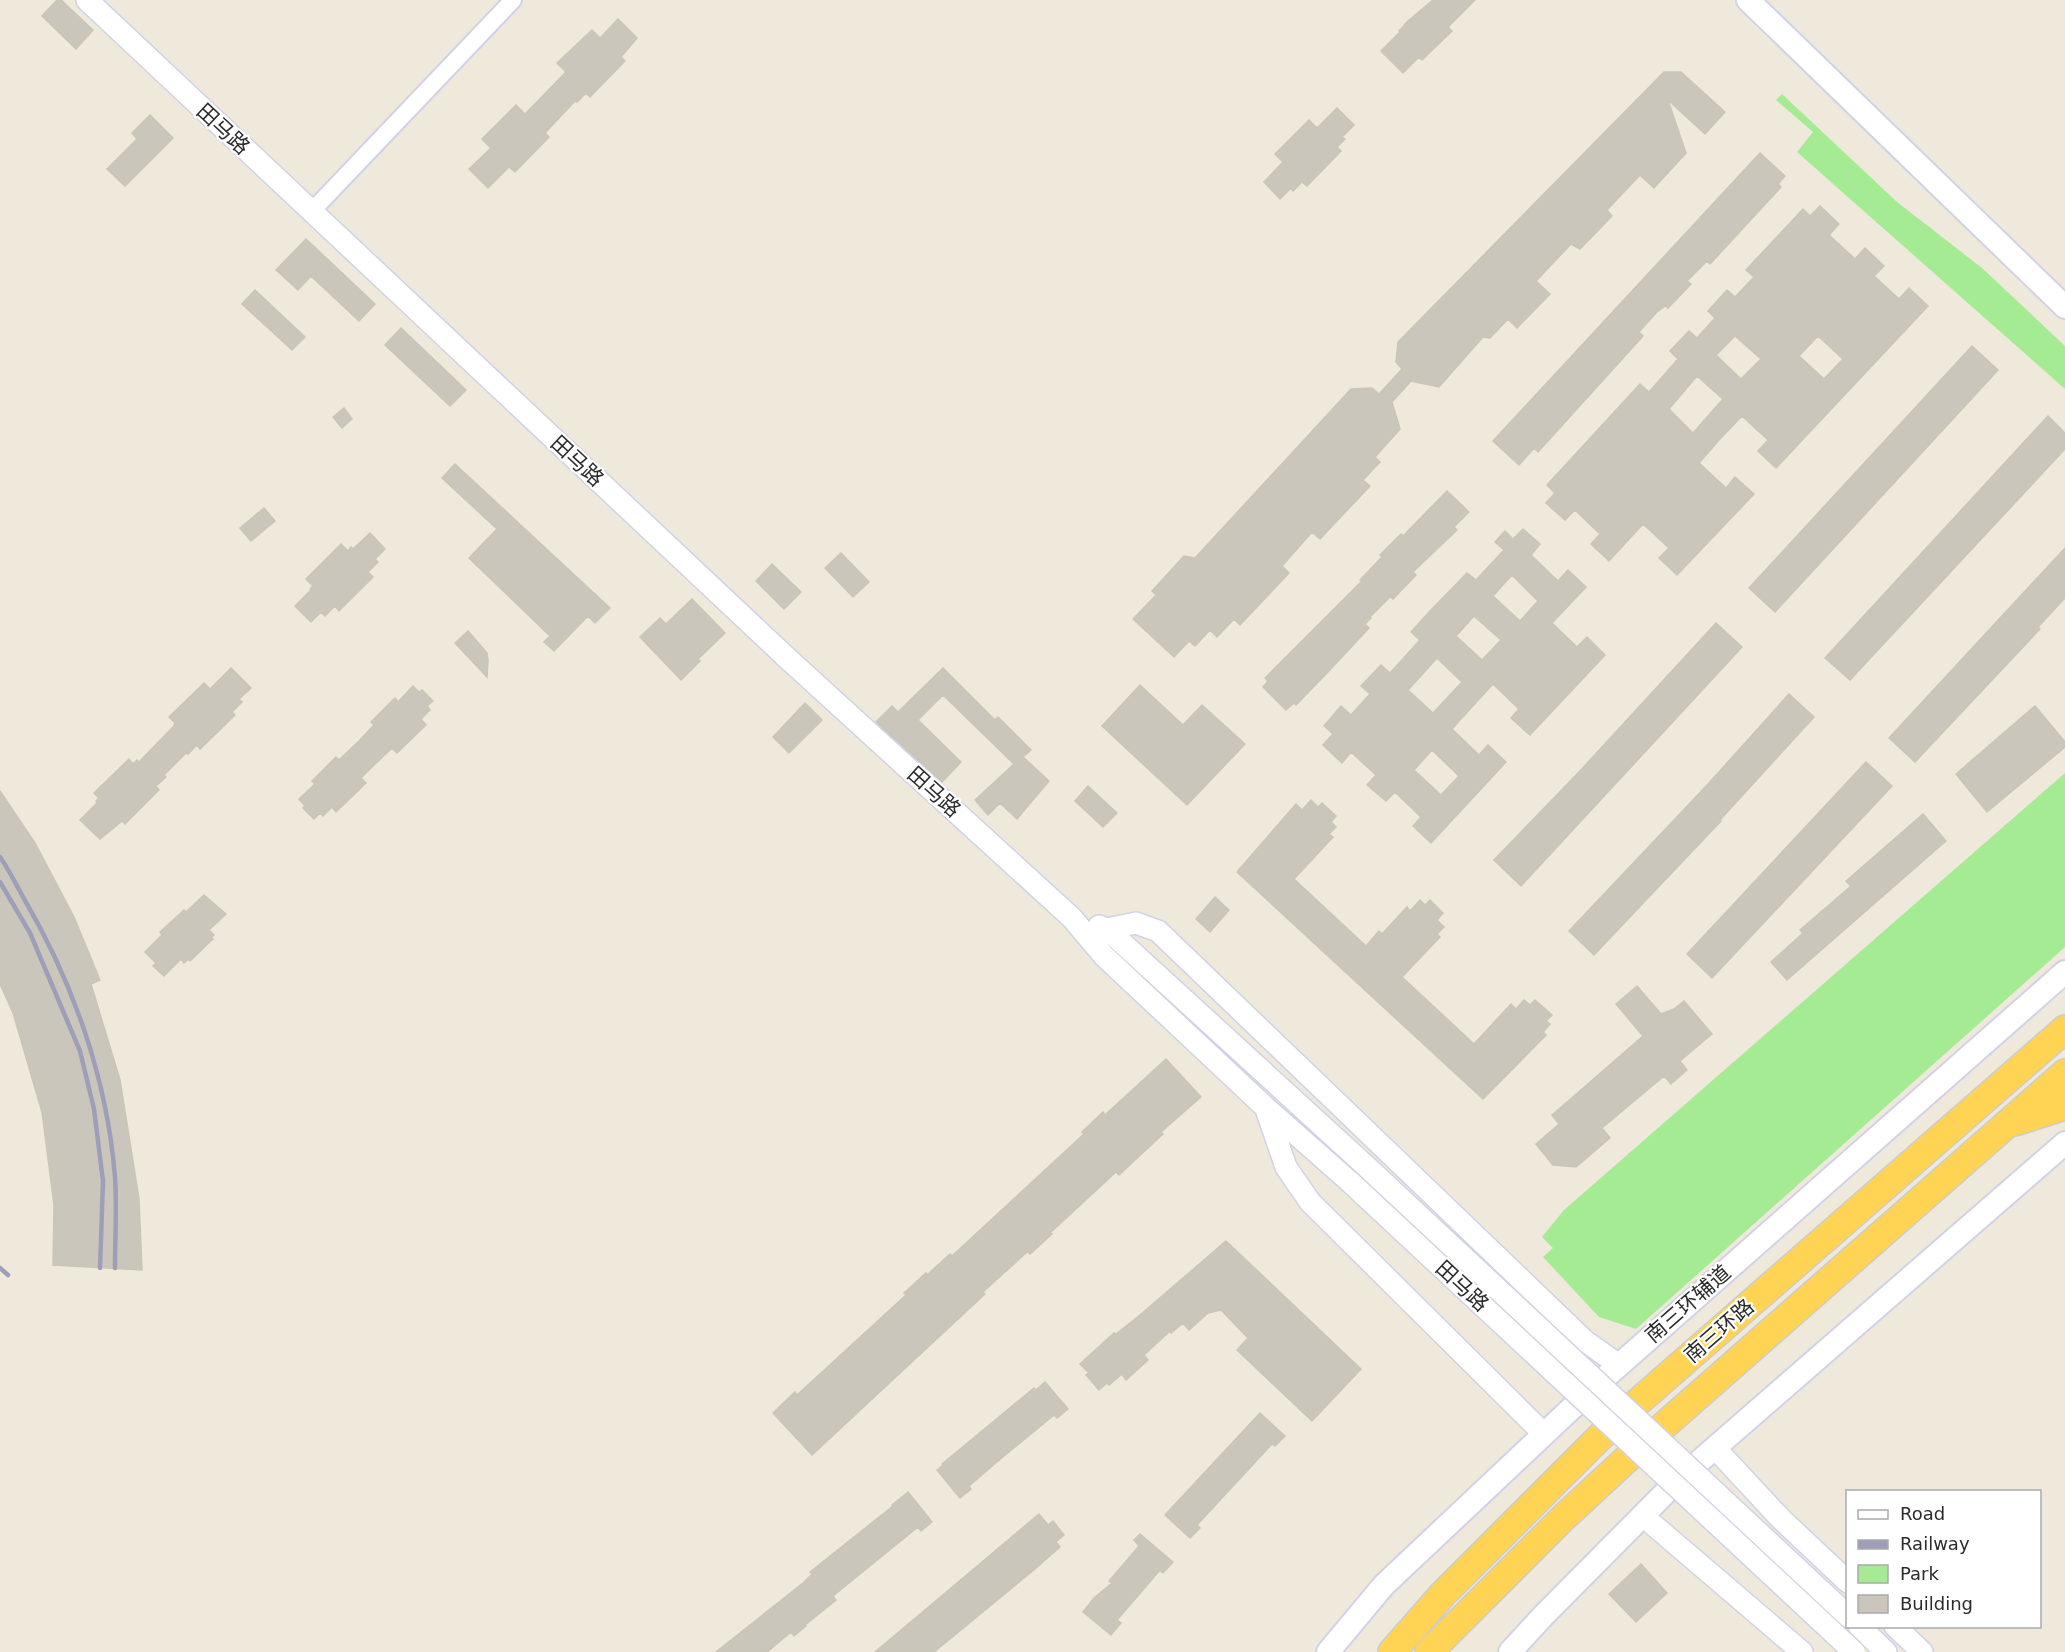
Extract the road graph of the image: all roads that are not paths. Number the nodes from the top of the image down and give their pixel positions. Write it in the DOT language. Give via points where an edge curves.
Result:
graph roads {
  1 [pos="87,0"];
  2 [pos="513,0"];
  3 [pos="1748,0"];
  4 [pos="311,212"];
  5 [pos="2065,307"];
  6 [pos="1072,918"];
  7 [pos="1107,929"];
  8 [pos="2065,972"];
  9 [pos="2065,1029"];
  10 [pos="2065,1073"];
  11 [pos="1264,1106"];
  12 [pos="2065,1106"];
  13 [pos="2005,1126"];
  14 [pos="2065,1143"];
  15 [pos="1619,1365"];
  16 [pos="1544,1434"];
  17 [pos="1715,1448"];
  18 [pos="1643,1516"];
  19 [pos="1846,1580"];
  20 [pos="1846,1614"];
  21 [pos="1861,1628"];
  22 [pos="1897,1628"];
  23 [pos="1328,1652"];
  24 [pos="1392,1652"];
  25 [pos="1429,1652"];
  26 [pos="1510,1652"];
  27 [pos="1802,1652"];
  28 [pos="1854,1652"];
  29 [pos="1886,1652"];
  30 [pos="1922,1652"];
  1 -- 4 [label="street, 田马路"];
  2 -- 4 [label="street"];
  3 -- 5 [label="main road"];
  4 -- 6 [label="street, 田马路" via="786,657"];
  6 -- 7 [label="street, 田马路"];
  6 -- 11 [label="street, 田马路" via="1104,956"];
  7 -- 15 [label="street" via="1136,923 1158,931 1585,1341"];
  7 -- 20 [label="street, 田马路, bridge"];
  8 -- 15 [label="main road, 南三环辅道"];
  9 -- 24 [label="highway, 南三环路" via="1615,1422 1443,1594"];
  10 -- 13 [label="highway, 南三环路"];
  11 -- 16 [label="street" via="1286,1167 1310,1202"];
  11 -- 28 [label="street, 田马路, bridge"];
  12 -- 13 [label="highway"];
  13 -- 25 [label="highway, 南三环路" via="1643,1444"];
  14 -- 17 [label="main road"];
  15 -- 16 [label="main road, 南三环辅道"];
  16 -- 23 [label="main road, 南三环辅道" via="1384,1585"];
  17 -- 18 [label="main road"];
  17 -- 19 [label="street" via="1780,1518"];
  18 -- 26 [label="main road"];
  18 -- 27 [label="street"];
  21 -- 29 [label="street"];
  22 -- 30 [label="street"];
}
